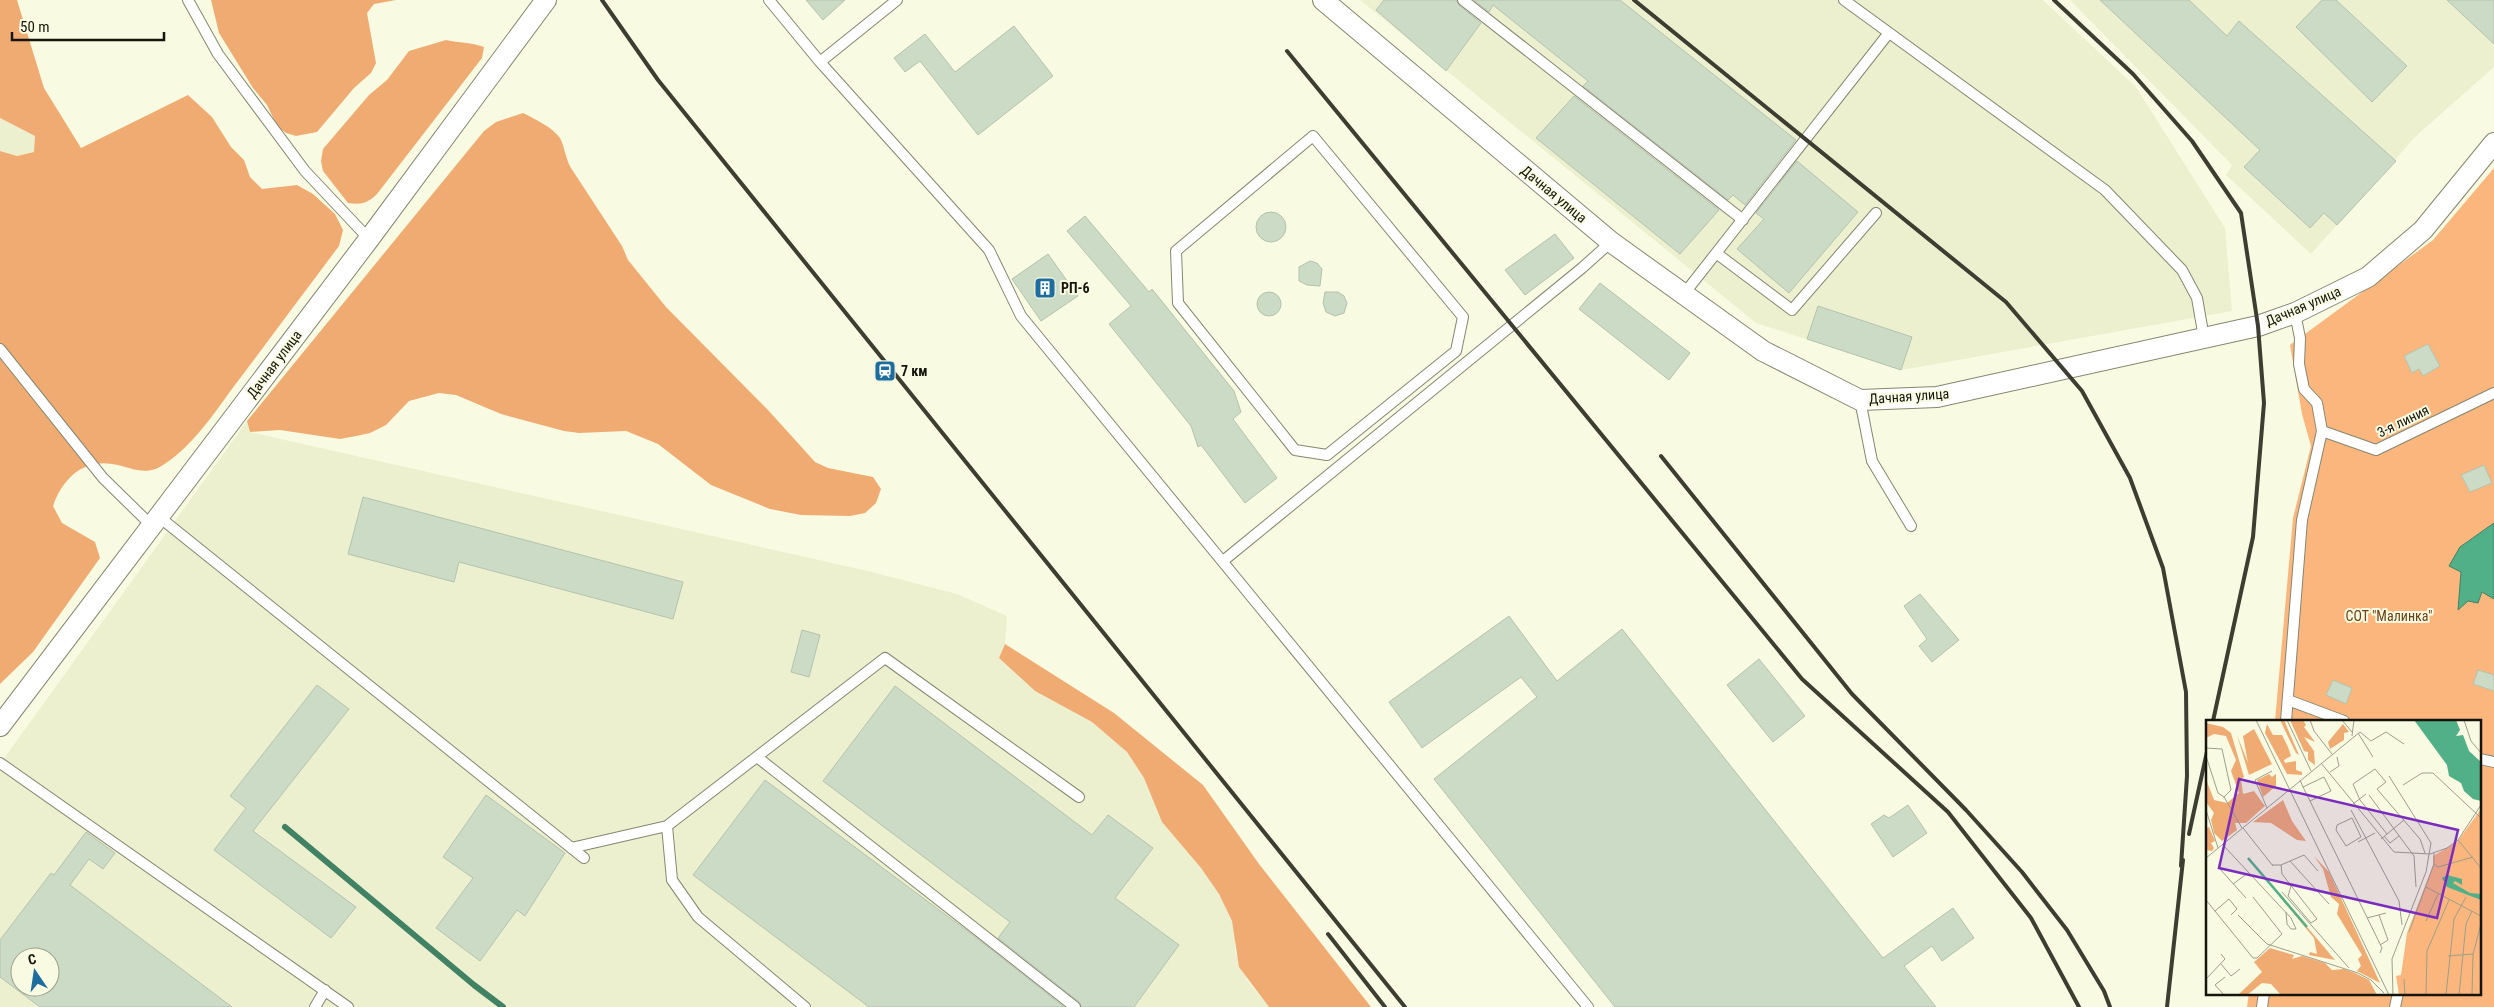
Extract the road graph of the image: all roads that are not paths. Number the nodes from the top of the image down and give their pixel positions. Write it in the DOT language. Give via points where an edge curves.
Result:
graph roads {
  1 [pos="188,0"];
  2 [pos="546,0"];
  3 [pos="769,0"];
  4 [pos="897,0"];
  5 [pos="1323,0"];
  6 [pos="1463,0"];
  7 [pos="1844,0"];
  8 [pos="1888,34"];
  9 [pos="820,62"];
  10 [pos="2494,143"];
  11 [pos="1876,213"];
  12 [pos="1743,220"];
  13 [pos="369,239"];
  14 [pos="1611,242"];
  15 [pos="1716,253"];
  16 [pos="1684,294"];
  17 [pos="2295,312"];
  18 [pos="2204,338"];
  19 [pos="0,349"];
  20 [pos="1456,351"];
  21 [pos="2494,392"];
  22 [pos="1860,400"];
  23 [pos="2322,431"];
  24 [pos="155,521"];
  25 [pos="1911,526"];
  26 [pos="1223,561"];
  27 [pos="2288,700"];
  28 [pos="2286,720"];
  29 [pos="2341,720"];
  30 [pos="0,726"];
  31 [pos="757,757"];
  32 [pos="0,763"];
  33 [pos="1079,797"];
  34 [pos="667,826"];
  35 [pos="571,848"];
  36 [pos="584,858"];
  37 [pos="326,990"];
  38 [pos="2264,994"];
  39 [pos="2398,994"];
  40 [pos="315,1007"];
  41 [pos="348,1007"];
  42 [pos="804,1007"];
  43 [pos="1075,1007"];
  44 [pos="1588,1007"];
  45 [pos="2262,1007"];
  46 [pos="2395,1007"];
  1 -- 13 [label="lane" via="218,54 305,171"];
  2 -- 13 [label="street, Дачная улица"];
  3 -- 9 [label="lane"];
  4 -- 9 [label="lane"];
  5 -- 14 [label="street, Дачная улица"];
  6 -- 12 [label="lane"];
  7 -- 8 [label="lane"];
  8 -- 12 [label="lane"];
  8 -- 18 [label="lane" via="2105,190 2182,270 2197,298"];
  9 -- 26 [label="lane" via="990,250 1020,316"];
  10 -- 17 [label="street, Дачная улица" via="2423,230 2368,277"];
  11 -- 15 [label="lane" via="1792,310"];
  12 -- 15 [label="lane"];
  13 -- 24 [label="street, Дачная улица"];
  14 -- 16 [label="street, Дачная улица"];
  14 -- 26 [label="lane"];
  15 -- 16 [label="lane"];
  16 -- 22 [label="street, Дачная улица" via="1763,351"];
  17 -- 18 [label="street, Дачная улица" via="2258,326"];
  17 -- 23 [label="lane" via="2304,389 2317,403"];
  18 -- 22 [label="street, Дачная улица" via="1937,397"];
  19 -- 24 [label="lane" via="104,478"];
  20 -- 20 [label="lane" via="1327,455 1296,450 1178,303 1176,252 1314,136 1463,317"];
  21 -- 23 [label="lane, 3-я линия" via="2376,450"];
  22 -- 25 [label="lane" via="1872,462"];
  23 -- 27 [label="lane" via="2302,520"];
  24 -- 30 [label="street, Дачная улица"];
  24 -- 35 [label="lane"];
  26 -- 44 [label="lane"];
  27 -- 28 [label="lane"];
  27 -- 29 [label="lane"];
  31 -- 33 [label="lane" via="886,658"];
  31 -- 34 [label="lane"];
  31 -- 43 [label="lane"];
  32 -- 37 [label="lane"];
  34 -- 35 [label="lane"];
  34 -- 42 [label="lane" via="672,880 698,917"];
  35 -- 36 [label="lane"];
  37 -- 40 [label="lane"];
  37 -- 41 [label="lane"];
  38 -- 45 [label="lane"];
  39 -- 46 [label="lane"];
}
